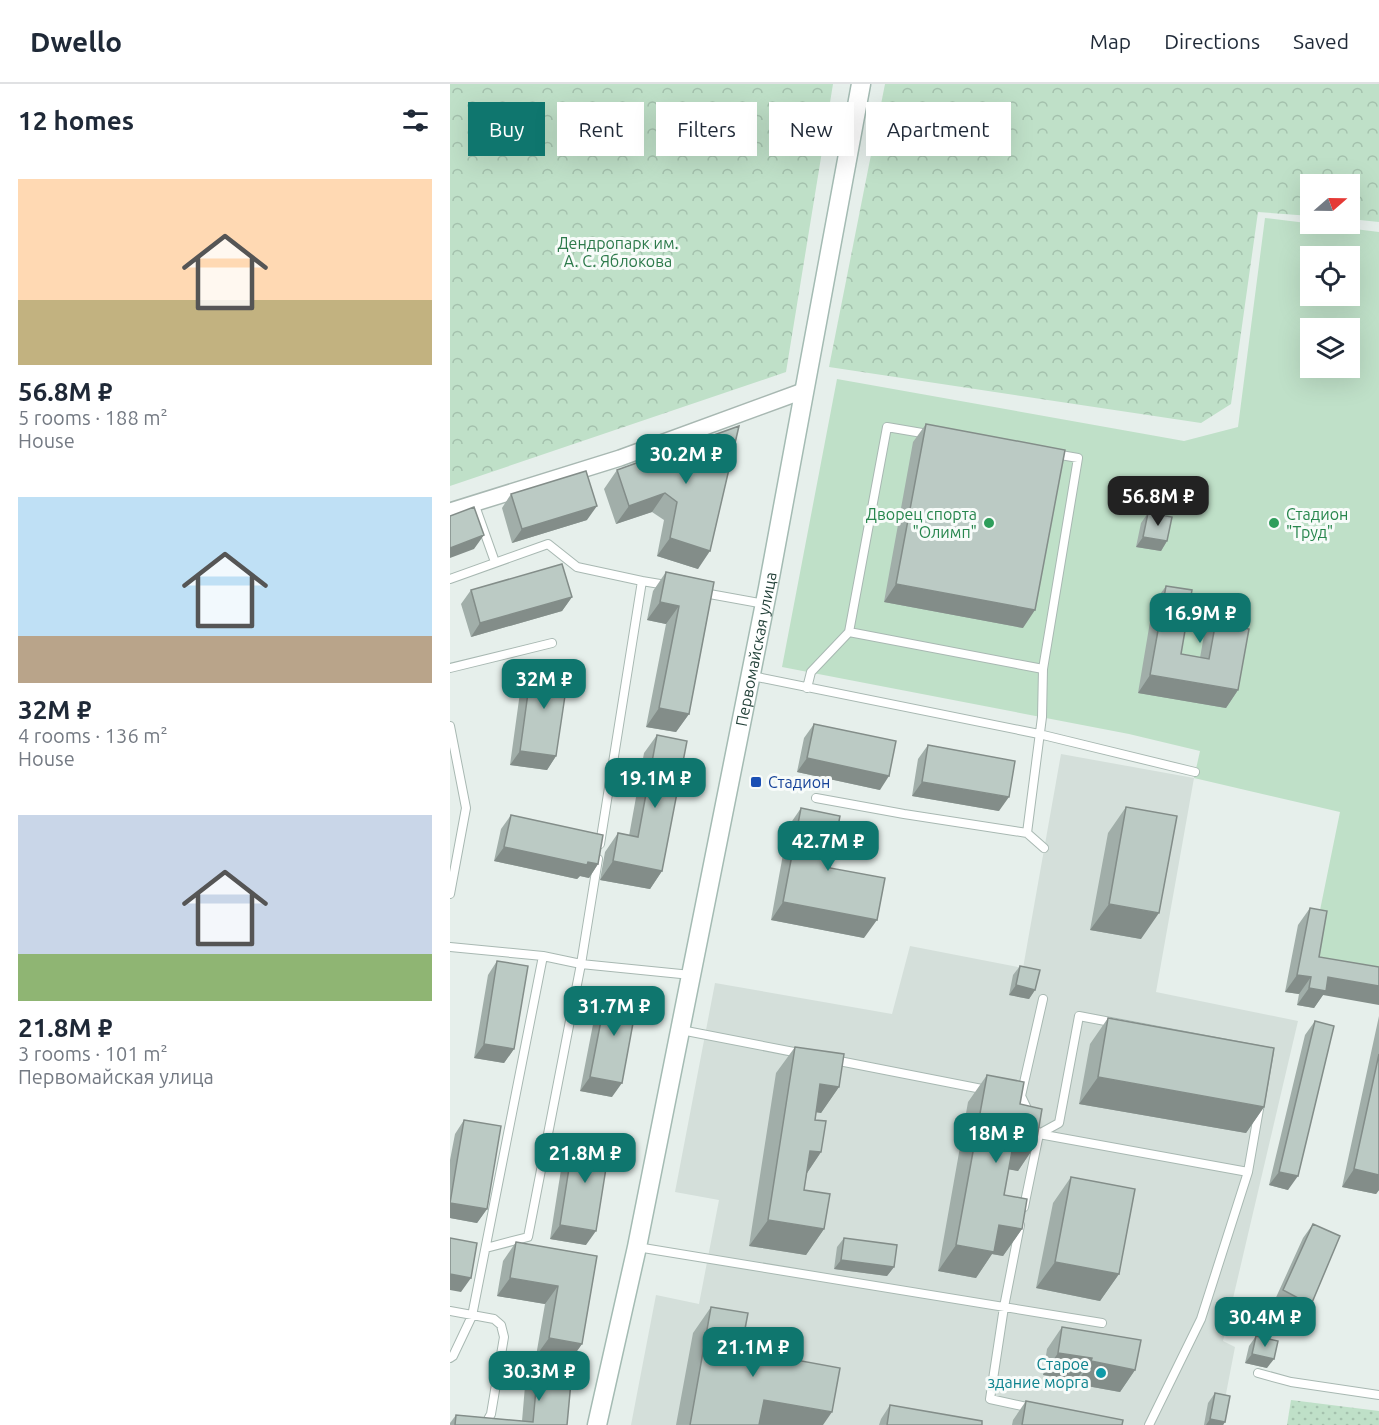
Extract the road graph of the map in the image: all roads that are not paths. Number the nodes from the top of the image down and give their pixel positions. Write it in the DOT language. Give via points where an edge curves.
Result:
graph roads {
  1 [pos="861,84"];
  2 [pos="803,391"];
  3 [pos="932,435"];
  4 [pos="1044,453"];
  5 [pos="474,503"];
  6 [pos="450,511"];
  7 [pos="495,562"];
  8 [pos="450,579"];
  9 [pos="642,581"];
  10 [pos="675,587"];
  11 [pos="698,591"];
  12 [pos="765,604"];
  13 [pos="849,632"];
  14 [pos="552,643"];
  15 [pos="450,668"];
  16 [pos="1042,669"];
  17 [pos="750,676"];
  18 [pos="807,688"];
  19 [pos="450,726"];
  20 [pos="1039,734"];
  21 [pos="1195,772"];
  22 [pos="816,798"];
  23 [pos="1027,833"];
  24 [pos="1044,848"];
  25 [pos="450,894"];
  26 [pos="450,947"];
  27 [pos="543,956"];
  28 [pos="581,964"];
  29 [pos="691,975"];
  30 [pos="1043,999"];
  31 [pos="680,1030"];
  32 [pos="808,1055"];
  33 [pos="831,1059"];
  34 [pos="999,1092"];
  35 [pos="1010,1094"];
  36 [pos="1021,1096"];
  37 [pos="1039,1134"];
  38 [pos="1248,1172"];
  39 [pos="638,1247"];
  40 [pos="486,1248"];
  41 [pos="1004,1307"];
  42 [pos="450,1311"];
  43 [pos="472,1316"];
  44 [pos="1102,1323"];
  45 [pos="450,1358"];
  46 [pos="1258,1373"];
  47 [pos="1379,1395"];
  48 [pos="1035,1409"];
  49 [pos="485,1425"];
  50 [pos="597,1425"];
  51 [pos="1149,1425"];
  1 -- 2 [label="main road, Первомайская улица"];
  2 -- 5 [label="street" via="620,458"];
  2 -- 12 [label="main road, Первомайская улица"];
  3 -- 13 [label="lane" via="887,427"];
  4 -- 16 [label="lane" via="1078,458"];
  5 -- 6 [label="street"];
  5 -- 7 [label="lane"];
  7 -- 8 [label="lane"];
  7 -- 9 [label="lane" via="549,544 577,567"];
  9 -- 10 [label="lane"];
  9 -- 28 [label="lane"];
  11 -- 12 [label="lane"];
  12 -- 17 [label="main road, Первомайская улица"];
  13 -- 16 [label="lane"];
  13 -- 18 [label="lane" via="811,672"];
  14 -- 15 [label="lane"];
  16 -- 20 [label="lane"];
  17 -- 18 [label="lane"];
  17 -- 29 [label="main road, Первомайская улица"];
  18 -- 20 [label="lane"];
  19 -- 25 [label="lane" via="466,808"];
  20 -- 21 [label="lane"];
  20 -- 23 [label="lane"];
  22 -- 23 [label="lane"];
  23 -- 24 [label="lane"];
  26 -- 27 [label="lane"];
  27 -- 28 [label="lane"];
  27 -- 40 [label="lane"];
  28 -- 29 [label="lane"];
  28 -- 40 [label="lane" via="528,1237"];
  29 -- 31 [label="main road, Первомайская улица"];
  30 -- 36 [label="lane"];
  31 -- 32 [label="lane"];
  31 -- 39 [label="main road, Первомайская улица"];
  33 -- 34 [label="lane"];
  35 -- 36 [label="lane"];
  36 -- 37 [label="lane"];
  37 -- 38 [label="lane"];
  37 -- 38 [label="lane" via="1059,1124 1079,1016 1269,1052"];
  37 -- 41 [label="lane"];
  38 -- 51 [label="lane" via="1201,1319"];
  39 -- 41 [label="lane"];
  39 -- 50 [label="main road, Первомайская улица"];
  40 -- 43 [label="lane"];
  41 -- 44 [label="lane"];
  41 -- 48 [label="lane" via="990,1399"];
  42 -- 43 [label="lane"];
  43 -- 45 [label="lane"];
  43 -- 49 [label="lane" via="494,1319 501,1325 504,1337"];
  46 -- 47 [label="lane"];
}
